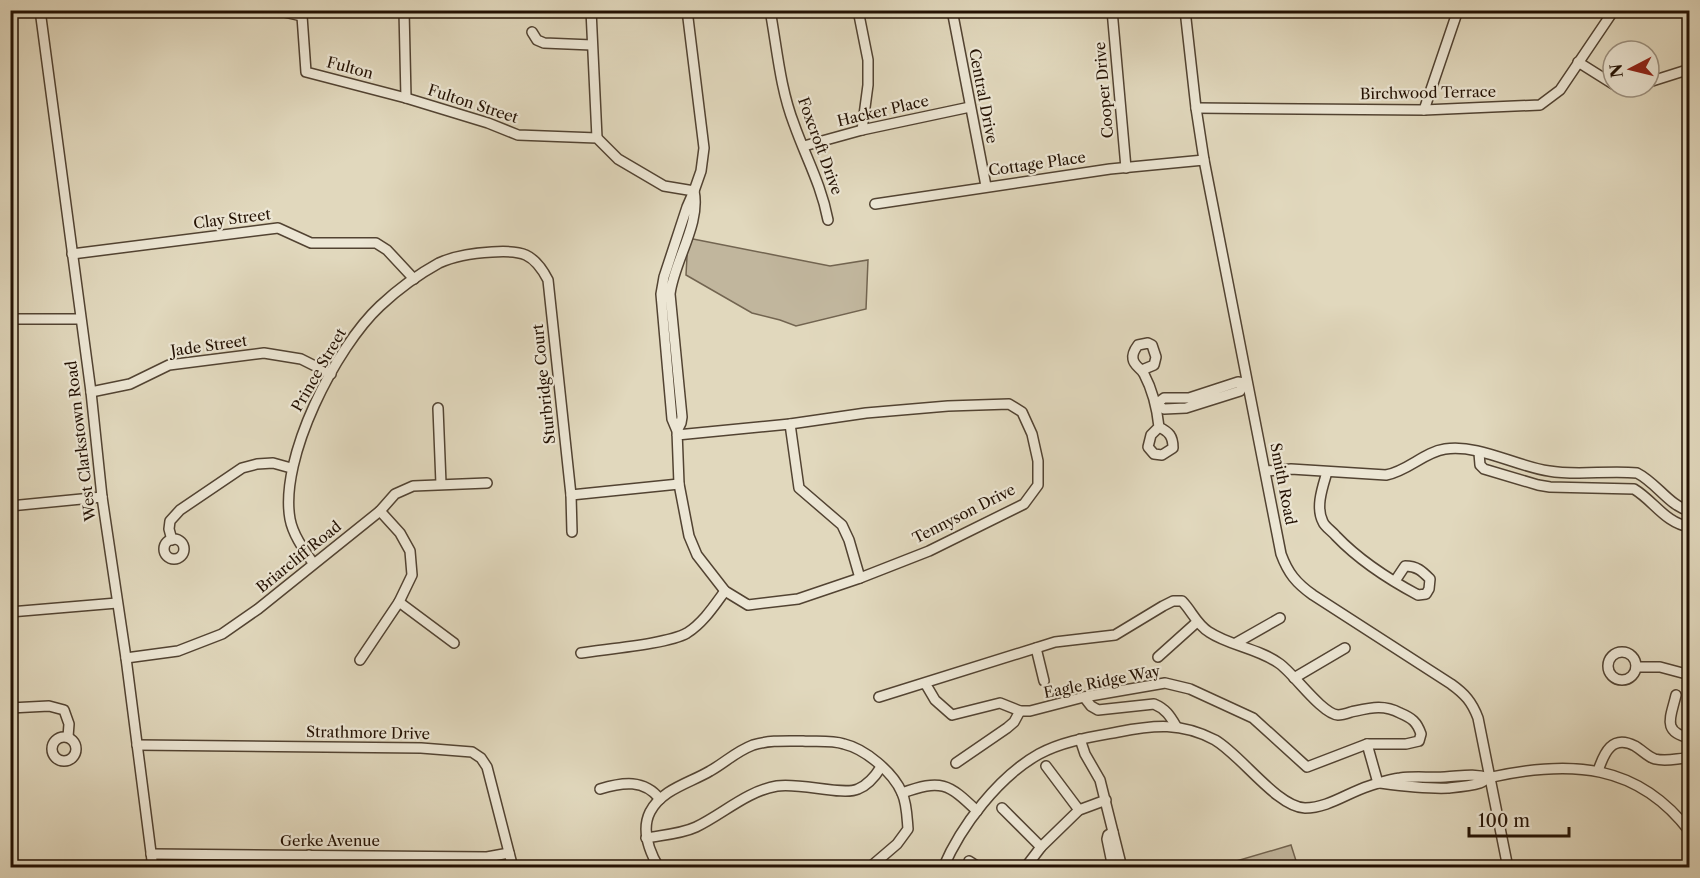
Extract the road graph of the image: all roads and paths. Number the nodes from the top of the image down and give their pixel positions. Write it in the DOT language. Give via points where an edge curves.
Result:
graph roads {
  1 [pos="39,10"];
  2 [pos="275,10"];
  3 [pos="404,10"];
  4 [pos="591,10"];
  5 [pos="687,10"];
  6 [pos="770,10"];
  7 [pos="858,10"];
  8 [pos="952,10"];
  9 [pos="1112,10"];
  10 [pos="1185,10"];
  11 [pos="1458,10"];
  12 [pos="1614,10"];
  13 [pos="302,13"];
  14 [pos="532,32"];
  15 [pos="592,45"];
  16 [pos="1578,62"];
  17 [pos="1689,69"];
  18 [pos="1601,76"];
  19 [pos="1661,78"];
  20 [pos="406,98"];
  21 [pos="970,107"];
  22 [pos="1196,108"];
  23 [pos="1424,110"];
  24 [pos="862,130"];
  25 [pos="597,138"];
  26 [pos="804,146"];
  27 [pos="1204,160"];
  28 [pos="1126,168"];
  29 [pos="986,186"];
  30 [pos="694,191"];
  31 [pos="875,204"];
  32 [pos="828,220"];
  33 [pos="514,250"];
  34 [pos="72,254"];
  35 [pos="414,279"];
  36 [pos="80,318"];
  37 [pos="10,319"];
  38 [pos="1142,370"];
  39 [pos="331,374"];
  40 [pos="1246,384"];
  41 [pos="91,392"];
  42 [pos="1156,404"];
  43 [pos="438,408"];
  44 [pos="790,424"];
  45 [pos="1159,427"];
  46 [pos="677,433"];
  47 [pos="1479,453"];
  48 [pos="291,468"];
  49 [pos="1266,471"];
  50 [pos="1327,472"];
  51 [pos="487,483"];
  52 [pos="441,484"];
  53 [pos="679,484"];
  54 [pos="571,495"];
  55 [pos="102,497"];
  56 [pos="10,506"];
  57 [pos="380,511"];
  58 [pos="1689,511"];
  59 [pos="1689,527"];
  60 [pos="572,532"];
  61 [pos="172,540"];
  62 [pos="313,563"];
  63 [pos="860,578"];
  64 [pos="1395,581"];
  65 [pos="725,591"];
  66 [pos="399,602"];
  67 [pos="117,603"];
  68 [pos="10,612"];
  69 [pos="1280,618"];
  70 [pos="1197,622"];
  71 [pos="454,643"];
  72 [pos="1236,643"];
  73 [pos="1036,648"];
  74 [pos="1345,648"];
  75 [pos="580,653"];
  76 [pos="1158,657"];
  77 [pos="126,658"];
  78 [pos="360,660"];
  79 [pos="1636,667"];
  80 [pos="1689,675"];
  81 [pos="1294,678"];
  82 [pos="1044,681"];
  83 [pos="925,683"];
  84 [pos="1676,695"];
  85 [pos="879,697"];
  86 [pos="1084,697"];
  87 [pos="10,708"];
  88 [pos="1020,711"];
  89 [pos="1176,726"];
  90 [pos="68,737"];
  91 [pos="1689,738"];
  92 [pos="1080,739"];
  93 [pos="1367,744"];
  94 [pos="137,745"];
  95 [pos="1689,758"];
  96 [pos="956,763"];
  97 [pos="1046,766"];
  98 [pos="881,767"];
  99 [pos="1598,771"];
  100 [pos="1490,778"];
  101 [pos="1378,783"];
  102 [pos="600,789"];
  103 [pos="902,793"];
  104 [pos="660,799"];
  105 [pos="1106,800"];
  106 [pos="1002,808"];
  107 [pos="1079,810"];
  108 [pos="977,811"];
  109 [pos="1113,832"];
  110 [pos="1689,832"];
  111 [pos="646,838"];
  112 [pos="1041,847"];
  113 [pos="509,853"];
  114 [pos="151,854"];
  115 [pos="309,855"];
  116 [pos="969,861"];
  117 [pos="877,866"];
  118 [pos="47,867"];
  119 [pos="59,867"];
  120 [pos="153,867"];
  121 [pos="310,867"];
  122 [pos="513,867"];
  123 [pos="659,867"];
  124 [pos="892,867"];
  125 [pos="943,867"];
  126 [pos="980,867"];
  127 [pos="1025,867"];
  128 [pos="1113,867"];
  129 [pos="1122,867"];
  130 [pos="1508,867"];
  1 -- 34 [label="street, West Clarkstown Road"];
  2 -- 13 [label="street"];
  3 -- 20 [label="street"];
  4 -- 15 [label="street"];
  5 -- 30 [label="street, Tennyson Drive" via="704,148"];
  6 -- 26 [label="street, Foxcroft Drive" via="784,91"];
  7 -- 24 [label="street" via="868,60"];
  8 -- 21 [label="street, Central Drive"];
  9 -- 28 [label="street, Cooper Drive"];
  10 -- 22 [label="street, Smith Road"];
  11 -- 23 [label="street"];
  12 -- 16 [label="street, Birchwood Terrace"];
  13 -- 20 [label="street, Fulton" via="306,72"];
  14 -- 15 [label="street" via="544,43"];
  15 -- 25 [label="street"];
  16 -- 18 [label="street"];
  16 -- 23 [label="street, Birchwood Terrace" via="1560,90 1540,105"];
  17 -- 19 [label="street"];
  20 -- 25 [label="street, Fulton Street" via="518,135"];
  21 -- 24 [label="street, Hacker Place"];
  21 -- 29 [label="street, Central Drive"];
  22 -- 23 [label="street, Birchwood Terrace"];
  22 -- 27 [label="street, Smith Road"];
  24 -- 26 [label="street, Hacker Place"];
  25 -- 30 [label="street" via="618,159 664,186"];
  26 -- 32 [label="street, Foxcroft Drive"];
  27 -- 28 [label="street, Cottage Place"];
  27 -- 40 [label="street, Smith Road"];
  28 -- 29 [label="street, Cottage Place"];
  29 -- 31 [label="street, Cottage Place"];
  30 -- 46 [label="street, Tennyson Drive" via="695,210 670,294 682,417"];
  33 -- 35 [label="street, Prince Street" via="465,254"];
  33 -- 54 [label="street, Sturbridge Court" via="540,264 548,280"];
  34 -- 35 [label="street, Clay Street" via="278,228 311,243 376,243"];
  34 -- 36 [label="street, West Clarkstown Road"];
  35 -- 39 [label="street, Prince Street" via="379,306"];
  36 -- 37 [label="street"];
  36 -- 41 [label="street, West Clarkstown Road"];
  38 -- 42 [label="street"];
  39 -- 41 [label="street, Jade Street" via="301,359 264,353 169,365 130,384"];
  39 -- 48 [label="street, Prince Street" via="305,422"];
  40 -- 42 [label="street" via="1238,381 1218,393 1164,398"];
  40 -- 49 [label="street, Smith Road"];
  41 -- 55 [label="street, West Clarkstown Road"];
  42 -- 45 [label="street"];
  43 -- 52 [label="street"];
  44 -- 46 [label="street, Tennyson Drive"];
  44 -- 63 [label="street" via="799,488 842,525"];
  44 -- 63 [label="street, Tennyson Drive" via="866,413 1009,404 1022,412 1032,434 1038,485 1024,504"];
  46 -- 53 [label="street, Tennyson Drive"];
  47 -- 50 [label="street" via="1443,449 1386,475"];
  47 -- 58 [label="street" via="1550,471 1637,473"];
  47 -- 59 [label="street" via="1484,469 1538,485 1634,489 1672,521"];
  48 -- 61 [label="street" via="273,464 242,468 180,510 170,521"];
  48 -- 62 [label="street, Prince Street" via="290,520"];
  49 -- 50 [label="street"];
  49 -- 100 [label="street, Smith Road" via="1281,554 1288,571 1313,596 1464,693 1478,717"];
  50 -- 64 [label="street" via="1320,496 1323,522 1358,558"];
  51 -- 52 [label="street, Briarcliff Road"];
  52 -- 57 [label="street, Briarcliff Road" via="413,486 395,494"];
  53 -- 54 [label="street"];
  53 -- 65 [label="street, Tennyson Drive" via="689,536 697,555"];
  54 -- 60 [label="street, Sturbridge Court"];
  55 -- 56 [label="street"];
  55 -- 67 [label="street, West Clarkstown Road"];
  57 -- 62 [label="street, Briarcliff Road"];
  57 -- 66 [label="street" via="410,551 412,575"];
  62 -- 77 [label="street, Briarcliff Road" via="222,634 177,651"];
  63 -- 65 [label="street, Tennyson Drive" via="798,599 748,605"];
  65 -- 75 [label="street" via="706,616 686,633 662,641"];
  66 -- 71 [label="street"];
  66 -- 78 [label="street"];
  67 -- 68 [label="street"];
  67 -- 77 [label="street, West Clarkstown Road"];
  69 -- 72 [label="street"];
  70 -- 72 [label="street, Eagle Ridge Way" via="1210,633"];
  70 -- 73 [label="street, Eagle Ridge Way" via="1182,602 1173,602 1115,635"];
  70 -- 76 [label="street"];
  72 -- 81 [label="street, Eagle Ridge Way" via="1281,664"];
  73 -- 82 [label="street"];
  73 -- 83 [label="street, Eagle Ridge Way"];
  74 -- 81 [label="street"];
  77 -- 94 [label="street, West Clarkstown Road"];
  79 -- 80 [label="street" via="1660,667"];
  81 -- 93 [label="street, Eagle Ridge Way" via="1337,715 1379,706 1390,708 1411,718 1421,735 1419,741 1406,744"];
  83 -- 85 [label="street"];
  83 -- 88 [label="street, Eagle Ridge Way" via="934,700 952,715 1000,702"];
  84 -- 91 [label="street" via="1672,732"];
  86 -- 88 [label="street, Eagle Ridge Way"];
  86 -- 89 [label="street" via="1098,710 1154,704 1170,715"];
  86 -- 93 [label="street, Eagle Ridge Way" via="1165,683 1190,689 1253,718 1307,767"];
  87 -- 90 [label="street" via="49,706 64,710"];
  88 -- 96 [label="street" via="1007,728"];
  89 -- 92 [label="street" via="1158,725"];
  89 -- 101 [label="street" via="1196,731 1231,750 1274,792 1302,808 1325,804"];
  92 -- 105 [label="street"];
  92 -- 108 [label="street" via="1039,754 1021,766"];
  93 -- 101 [label="street"];
  94 -- 113 [label="street, Strathmore Drive" via="472,752 487,767"];
  94 -- 114 [label="street, West Clarkstown Road"];
  95 -- 99 [label="street" via="1654,759 1632,744 1620,743 1603,754"];
  97 -- 107 [label="street"];
  98 -- 103 [label="street"];
  98 -- 104 [label="street" via="846,744 756,744 734,753"];
  98 -- 111 [label="street" via="860,789 848,792 780,785 762,789 693,828"];
  99 -- 100 [label="street" via="1565,767"];
  99 -- 110 [label="street" via="1648,792"];
  100 -- 101 [label="street" via="1474,774 1400,777"];
  100 -- 130 [label="street, Smith Road"];
  102 -- 104 [label="street" via="640,784"];
  103 -- 108 [label="street" via="934,784 947,786"];
  103 -- 117 [label="street" via="906,834"];
  104 -- 111 [label="street" via="650,812"];
  105 -- 107 [label="street"];
  105 -- 109 [label="street"];
  106 -- 112 [label="street"];
  107 -- 112 [label="street"];
  108 -- 125 [label="street" via="952,846"];
  109 -- 128 [label="street" via="1107,839"];
  109 -- 129 [label="street"];
  111 -- 123 [label="street"];
  112 -- 127 [label="street"];
  113 -- 115 [label="street, Gerke Avenue" via="487,857"];
  113 -- 122 [label="street, Strathmore Drive"];
  114 -- 115 [label="street, Gerke Avenue"];
  114 -- 120 [label="street, West Clarkstown Road"];
  115 -- 121 [label="street"];
  116 -- 126 [label="street"];
  117 -- 124 [label="street"];
  118 -- 119 [label="street"];
}
